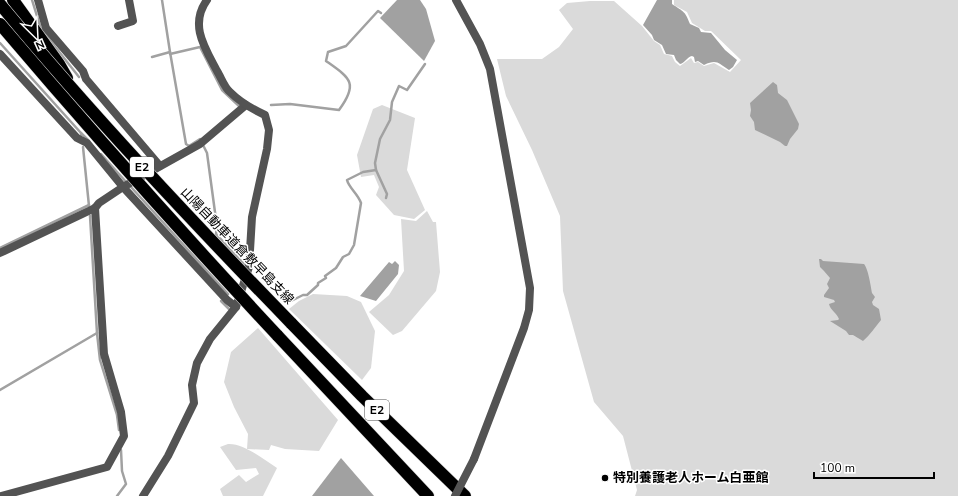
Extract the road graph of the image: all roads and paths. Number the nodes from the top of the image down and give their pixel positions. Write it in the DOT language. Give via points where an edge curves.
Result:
graph roads {
  1 [pos="13,0"];
  2 [pos="38,0"];
  3 [pos="129,0"];
  4 [pos="456,0"];
  5 [pos="204,2"];
  6 [pos="0,4"];
  7 [pos="0,24"];
  8 [pos="118,26"];
  9 [pos="0,31"];
  10 [pos="0,54"];
  11 [pos="52,85"];
  12 [pos="76,93"];
  13 [pos="246,106"];
  14 [pos="160,166"];
  15 [pos="124,187"];
  16 [pos="95,208"];
  17 [pos="0,253"];
  18 [pos="236,307"];
  19 [pos="1,496"];
  20 [pos="143,496"];
  21 [pos="428,496"];
  22 [pos="455,496"];
  23 [pos="465,496"];
  1 -- 12 [label="highway, bridge" via="59,64"];
  2 -- 14 [label="street" via="46,28"];
  3 -- 8 [label="street" via="133,21"];
  4 -- 22 [label="street, bridge" via="480,44 490,69 530,288 529,310 524,328 474,459"];
  5 -- 13 [label="street" via="199,32 203,45 228,91"];
  6 -- 12 [label="highway, 山陽自動車道倉敷早島支線 / E2, bridge"];
  7 -- 11 [label="highway, E2, bridge"];
  9 -- 11 [label="highway, bridge"];
  10 -- 15 [label="street" via="77,138 87,144"];
  11 -- 21 [label="highway, E2, bridge" via="178,228"];
  12 -- 23 [label="highway, 山陽自動車道倉敷早島支線 / E2, bridge" via="179,207 362,396"];
  13 -- 14 [label="street" via="200,144"];
  13 -- 18 [label="street" via="265,115 269,130 252,217 249,267"];
  14 -- 15 [label="street"];
  15 -- 16 [label="street"];
  15 -- 18 [label="street"];
  16 -- 17 [label="street"];
  16 -- 19 [label="street" via="104,354 121,412 124,436 107,468"];
  18 -- 20 [label="street" via="210,339 201,357 192,385 194,403 168,456"];
}
